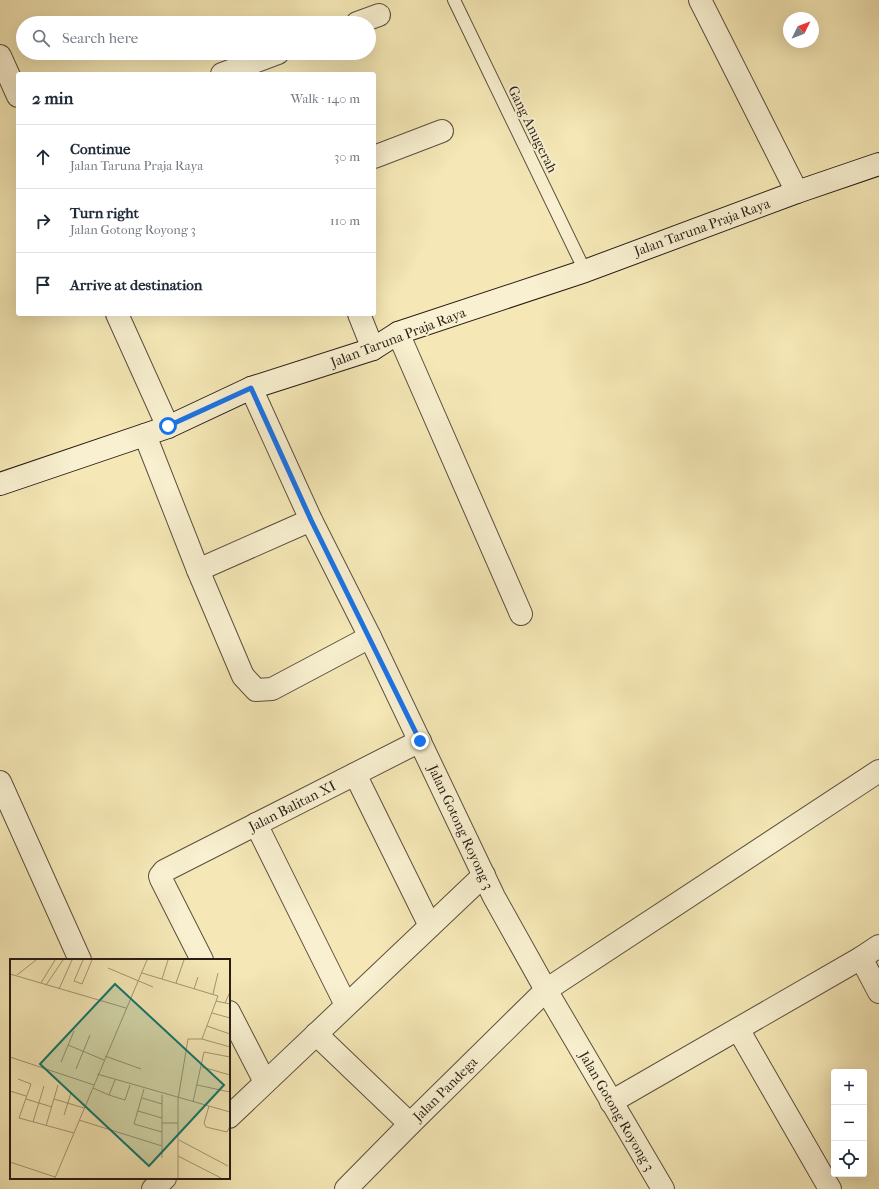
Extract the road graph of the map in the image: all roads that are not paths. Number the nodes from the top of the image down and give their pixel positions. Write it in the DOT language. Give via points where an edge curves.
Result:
graph roads {
  1 [pos="454,0"];
  2 [pos="700,0"];
  3 [pos="379,15"];
  4 [pos="376,16"];
  5 [pos="0,56"];
  6 [pos="269,62"];
  7 [pos="230,72"];
  8 [pos="16,92"];
  9 [pos="442,131"];
  10 [pos="376,156"];
  11 [pos="879,164"];
  12 [pos="797,192"];
  13 [pos="585,271"];
  14 [pos="118,316"];
  15 [pos="360,316"];
  16 [pos="398,333"];
  17 [pos="373,349"];
  18 [pos="251,388"];
  19 [pos="168,426"];
  20 [pos="145,435"];
  21 [pos="0,484"];
  22 [pos="311,520"];
  23 [pos="198,570"];
  24 [pos="521,614"];
  25 [pos="370,637"];
  26 [pos="420,741"];
  27 [pos="879,771"];
  28 [pos="355,774"];
  29 [pos="0,782"];
  30 [pos="256,824"];
  31 [pos="484,875"];
  32 [pos="430,926"];
  33 [pos="879,946"];
  34 [pos="861,958"];
  35 [pos="80,959"];
  36 [pos="201,959"];
  37 [pos="546,990"];
  38 [pos="879,992"];
  39 [pos="346,1005"];
  40 [pos="230,1014"];
  41 [pos="738,1029"];
  42 [pos="316,1034"];
  43 [pos="265,1082"];
  44 [pos="611,1102"];
  45 [pos="230,1116"];
  46 [pos="410,1124"];
  47 [pos="164,1179"];
  48 [pos="153,1189"];
  49 [pos="346,1189"];
  50 [pos="663,1189"];
  51 [pos="830,1189"];
  1 -- 13 [label="lane, Gang Anugerah"];
  2 -- 12 [label="street"];
  3 -- 4 [label="street"];
  5 -- 8 [label="street"];
  6 -- 7 [label="street"];
  9 -- 10 [label="street"];
  11 -- 12 [label="street, Jalan Taruna Praja Raya"];
  12 -- 13 [label="street, Jalan Taruna Praja Raya"];
  13 -- 16 [label="street, Jalan Taruna Praja Raya"];
  14 -- 19 [label="street"];
  15 -- 17 [label="street"];
  16 -- 17 [label="street, Jalan Taruna Praja Raya"];
  16 -- 24 [label="street"];
  17 -- 18 [label="street, Jalan Taruna Praja Raya"];
  18 -- 19 [label="street, Jalan Taruna Praja Raya"];
  18 -- 22 [label="street, Jalan Gotong Royong 3"];
  19 -- 20 [label="street, Jalan Taruna Praja Raya"];
  20 -- 21 [label="street, Jalan Taruna Praja Raya"];
  20 -- 23 [label="street"];
  22 -- 23 [label="street"];
  22 -- 25 [label="street, Jalan Gotong Royong 3"];
  23 -- 25 [label="street" via="243,676 256,690 272,689"];
  25 -- 26 [label="street, Jalan Gotong Royong 3"];
  26 -- 28 [label="street, Jalan Balitan XI"];
  26 -- 31 [label="street, Jalan Gotong Royong 3"];
  27 -- 37 [label="street, Jalan Pandega"];
  28 -- 30 [label="street, Jalan Balitan XI"];
  28 -- 32 [label="street"];
  29 -- 35 [label="street"];
  30 -- 36 [label="street, Jalan Balitan XI" via="164,871 160,876"];
  30 -- 39 [label="street"];
  31 -- 32 [label="street"];
  31 -- 37 [label="street, Jalan Gotong Royong 3"];
  32 -- 39 [label="street"];
  33 -- 34 [label="street"];
  34 -- 38 [label="street"];
  34 -- 41 [label="street"];
  37 -- 44 [label="street, Jalan Gotong Royong 3"];
  37 -- 46 [label="street, Jalan Pandega"];
  39 -- 42 [label="street"];
  40 -- 43 [label="street"];
  41 -- 44 [label="street"];
  41 -- 51 [label="street"];
  42 -- 43 [label="street"];
  42 -- 46 [label="street"];
  43 -- 45 [label="street"];
  44 -- 50 [label="street, Jalan Gotong Royong 3"];
  46 -- 49 [label="street, Jalan Pandega"];
  47 -- 48 [label="street"];
}
